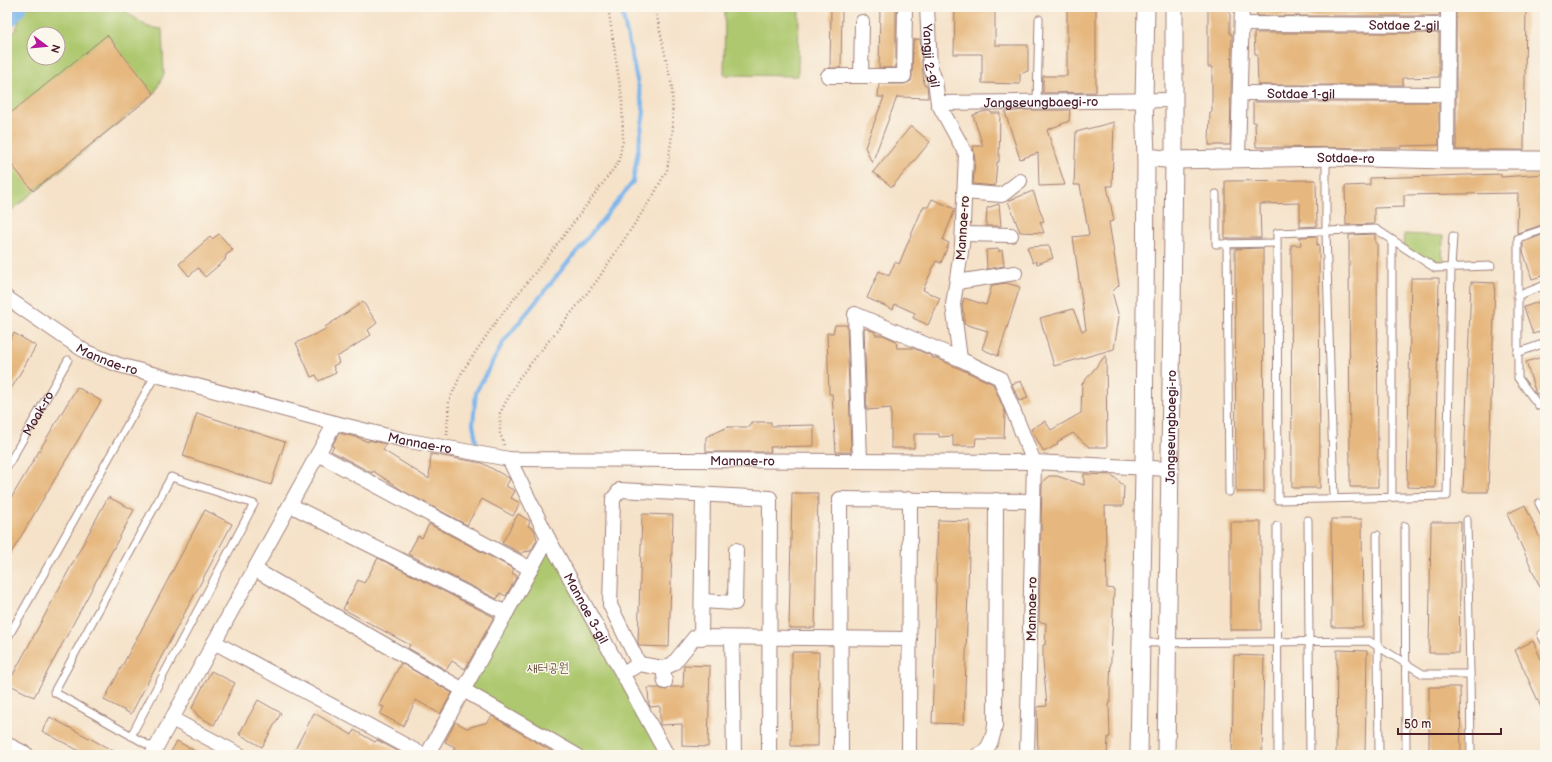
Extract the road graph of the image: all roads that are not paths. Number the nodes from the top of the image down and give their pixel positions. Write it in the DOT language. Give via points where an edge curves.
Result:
graph roads {
  1 [pos="905,7"];
  2 [pos="927,7"];
  3 [pos="1146,7"];
  4 [pos="1174,7"];
  5 [pos="1242,7"];
  6 [pos="1448,7"];
  7 [pos="1039,19"];
  8 [pos="862,22"];
  9 [pos="1242,24"];
  10 [pos="1448,25"];
  11 [pos="828,76"];
  12 [pos="861,76"];
  13 [pos="1241,93"];
  14 [pos="1447,94"];
  15 [pos="1144,100"];
  16 [pos="1174,100"];
  17 [pos="1037,102"];
  18 [pos="938,103"];
  19 [pos="1146,156"];
  20 [pos="1326,157"];
  21 [pos="1238,158"];
  22 [pos="1174,160"];
  23 [pos="1447,160"];
  24 [pos="1545,160"];
  25 [pos="1020,181"];
  26 [pos="964,192"];
  27 [pos="1216,194"];
  28 [pos="1545,228"];
  29 [pos="1326,232"];
  30 [pos="962,234"];
  31 [pos="1011,235"];
  32 [pos="1453,236"];
  33 [pos="1392,240"];
  34 [pos="1277,243"];
  35 [pos="1227,244"];
  36 [pos="1491,266"];
  37 [pos="1451,267"];
  38 [pos="1015,273"];
  39 [pos="957,282"];
  40 [pos="1545,285"];
  41 [pos="1517,296"];
  42 [pos="7,298"];
  43 [pos="1545,343"];
  44 [pos="1517,353"];
  45 [pos="960,359"];
  46 [pos="68,360"];
  47 [pos="156,374"];
  48 [pos="1545,404"];
  49 [pos="335,423"];
  50 [pos="318,454"];
  51 [pos="509,459"];
  52 [pos="860,461"];
  53 [pos="1034,462"];
  54 [pos="7,467"];
  55 [pos="1144,469"];
  56 [pos="1169,469"];
  57 [pos="1229,492"];
  58 [pos="703,494"];
  59 [pos="1392,497"];
  60 [pos="1334,498"];
  61 [pos="910,499"];
  62 [pos="996,500"];
  63 [pos="1033,501"];
  64 [pos="1539,503"];
  65 [pos="290,505"];
  66 [pos="1545,515"];
  67 [pos="1308,520"];
  68 [pos="1467,520"];
  69 [pos="1277,526"];
  70 [pos="1405,526"];
  71 [pos="1377,536"];
  72 [pos="548,538"];
  73 [pos="736,550"];
  74 [pos="254,569"];
  75 [pos="531,570"];
  76 [pos="702,601"];
  77 [pos="506,613"];
  78 [pos="1545,632"];
  79 [pos="701,638"];
  80 [pos="732,638"];
  81 [pos="770,638"];
  82 [pos="841,638"];
  83 [pos="7,639"];
  84 [pos="910,639"];
  85 [pos="1277,641"];
  86 [pos="1310,641"];
  87 [pos="214,642"];
  88 [pos="1545,642"];
  89 [pos="1141,643"];
  90 [pos="1168,643"];
  91 [pos="1378,646"];
  92 [pos="1406,663"];
  93 [pos="639,664"];
  94 [pos="663,668"];
  95 [pos="622,673"];
  96 [pos="1470,674"];
  97 [pos="665,682"];
  98 [pos="463,690"];
  99 [pos="172,719"];
  100 [pos="131,736"];
  101 [pos="7,746"];
  102 [pos="154,752"];
  103 [pos="25,755"];
  104 [pos="240,755"];
  105 [pos="423,755"];
  106 [pos="427,755"];
  107 [pos="576,755"];
  108 [pos="667,755"];
  109 [pos="734,755"];
  110 [pos="769,755"];
  111 [pos="841,755"];
  112 [pos="909,755"];
  113 [pos="978,755"];
  114 [pos="1027,755"];
  115 [pos="1139,755"];
  116 [pos="1166,755"];
  117 [pos="1278,755"];
  118 [pos="1310,755"];
  119 [pos="1379,755"];
  120 [pos="1406,755"];
  121 [pos="1471,755"];
  1 -- 12 [label="street" via="904,76"];
  2 -- 18 [label="street, Yangji 2-gil" via="930,66"];
  3 -- 15 [label="street, Jangseungbaegi-ro"];
  4 -- 16 [label="street, Jangseungbaegi-ro"];
  5 -- 9 [label="street"];
  6 -- 10 [label="street, Sotdae 2-gil"];
  7 -- 17 [label="lane"];
  8 -- 12 [label="street"];
  9 -- 10 [label="street, Sotdae 2-gil"];
  9 -- 13 [label="street"];
  10 -- 14 [label="street, Sotdae 2-gil"];
  11 -- 12 [label="street"];
  13 -- 14 [label="street, Sotdae 1-gil"];
  13 -- 21 [label="street"];
  14 -- 23 [label="street, Sotdae 2-gil"];
  15 -- 16 [label="street, Jangseungbaegi-ro"];
  15 -- 17 [label="street, Jangseungbaegi-ro"];
  15 -- 19 [label="street, Jangseungbaegi-ro"];
  16 -- 22 [label="street, Jangseungbaegi-ro"];
  17 -- 18 [label="street, Jangseungbaegi-ro"];
  18 -- 26 [label="street, Mannae-ro" via="966,154"];
  19 -- 22 [label="street, Sotdae-ro"];
  19 -- 55 [label="street, Jangseungbaegi-ro"];
  20 -- 21 [label="street, Sotdae-ro"];
  20 -- 23 [label="street, Sotdae-ro"];
  20 -- 29 [label="lane"];
  21 -- 22 [label="street, Sotdae-ro"];
  22 -- 56 [label="street, Jangseungbaegi-ro"];
  23 -- 24 [label="street, Sotdae-ro"];
  25 -- 26 [label="street" via="1002,195"];
  26 -- 30 [label="street, Mannae-ro"];
  27 -- 35 [label="lane" via="1216,244"];
  28 -- 41 [label="lane" via="1518,238"];
  29 -- 33 [label="lane" via="1376,229"];
  29 -- 34 [label="lane" via="1277,233"];
  29 -- 60 [label="lane"];
  30 -- 31 [label="street"];
  30 -- 39 [label="street, Mannae-ro"];
  32 -- 37 [label="lane"];
  33 -- 37 [label="lane" via="1435,268"];
  33 -- 59 [label="lane"];
  34 -- 35 [label="lane"];
  34 -- 60 [label="lane" via="1278,500"];
  35 -- 57 [label="lane"];
  36 -- 37 [label="lane"];
  37 -- 59 [label="lane" via="1447,496"];
  38 -- 39 [label="street"];
  39 -- 45 [label="street, Mannae-ro" via="954,305"];
  40 -- 41 [label="lane"];
  41 -- 44 [label="lane"];
  42 -- 47 [label="street, Mannae-ro" via="86,352 119,365"];
  43 -- 44 [label="lane"];
  44 -- 48 [label="lane" via="1518,378 1539,406"];
  45 -- 52 [label="street, Mannae-ro" via="855,314"];
  45 -- 53 [label="street, Mannae-ro" via="1000,378"];
  46 -- 54 [label="lane, Moak-ro"];
  47 -- 49 [label="street, Mannae-ro"];
  47 -- 83 [label="lane"];
  49 -- 50 [label="street"];
  49 -- 51 [label="street, Mannae-ro" via="404,440"];
  50 -- 65 [label="street"];
  50 -- 75 [label="street"];
  51 -- 52 [label="street, Mannae-ro"];
  51 -- 72 [label="street, Mannae 3-gil"];
  52 -- 53 [label="street, Mannae-ro"];
  53 -- 55 [label="street, Mannae-ro"];
  53 -- 63 [label="street, Mannae-ro"];
  55 -- 56 [label="street, Mannae-ro"];
  55 -- 89 [label="street, Jangseungbaegi-ro"];
  56 -- 90 [label="street, Jangseungbaegi-ro"];
  58 -- 76 [label="street"];
  58 -- 81 [label="street" via="770,498"];
  58 -- 93 [label="street" via="620,490 613,499 610,605"];
  59 -- 60 [label="lane"];
  61 -- 62 [label="street"];
  61 -- 82 [label="street" via="840,499"];
  61 -- 84 [label="street"];
  62 -- 63 [label="street"];
  62 -- 113 [label="street" via="996,726 991,742 982,754"];
  63 -- 114 [label="street, Mannae-ro"];
  64 -- 66 [label="lane"];
  65 -- 74 [label="street"];
  65 -- 77 [label="street"];
  67 -- 86 [label="lane"];
  68 -- 96 [label="lane"];
  69 -- 85 [label="lane"];
  70 -- 92 [label="lane"];
  71 -- 91 [label="lane"];
  72 -- 75 [label="street"];
  72 -- 95 [label="street, Mannae 3-gil"];
  73 -- 76 [label="street" via="735,603"];
  74 -- 87 [label="street"];
  74 -- 98 [label="street"];
  75 -- 77 [label="street"];
  76 -- 79 [label="street"];
  77 -- 98 [label="street"];
  78 -- 88 [label="lane" via="1541,634"];
  79 -- 80 [label="street"];
  79 -- 94 [label="street" via="695,637 673,664"];
  80 -- 81 [label="street"];
  80 -- 109 [label="street"];
  81 -- 82 [label="street"];
  81 -- 110 [label="street"];
  82 -- 84 [label="street"];
  82 -- 111 [label="street"];
  84 -- 112 [label="street"];
  85 -- 86 [label="lane"];
  85 -- 90 [label="lane"];
  85 -- 117 [label="lane"];
  86 -- 91 [label="lane" via="1369,641"];
  86 -- 118 [label="lane"];
  87 -- 99 [label="street"];
  87 -- 105 [label="street"];
  89 -- 90 [label="lane"];
  89 -- 115 [label="street, Jangseungbaegi-ro"];
  90 -- 116 [label="street, Jangseungbaegi-ro"];
  91 -- 92 [label="lane"];
  91 -- 119 [label="lane"];
  92 -- 96 [label="lane" via="1423,674"];
  92 -- 120 [label="lane"];
  93 -- 94 [label="street"];
  93 -- 95 [label="street"];
  94 -- 97 [label="street"];
  95 -- 108 [label="street, Mannae 3-gil"];
  96 -- 121 [label="lane"];
  98 -- 106 [label="street"];
  98 -- 107 [label="street"];
  99 -- 102 [label="street"];
  99 -- 104 [label="street"];
  100 -- 100 [label="lane" via="54,692 171,477 254,504"];
  100 -- 102 [label="lane"];
  101 -- 103 [label="street"];
}
